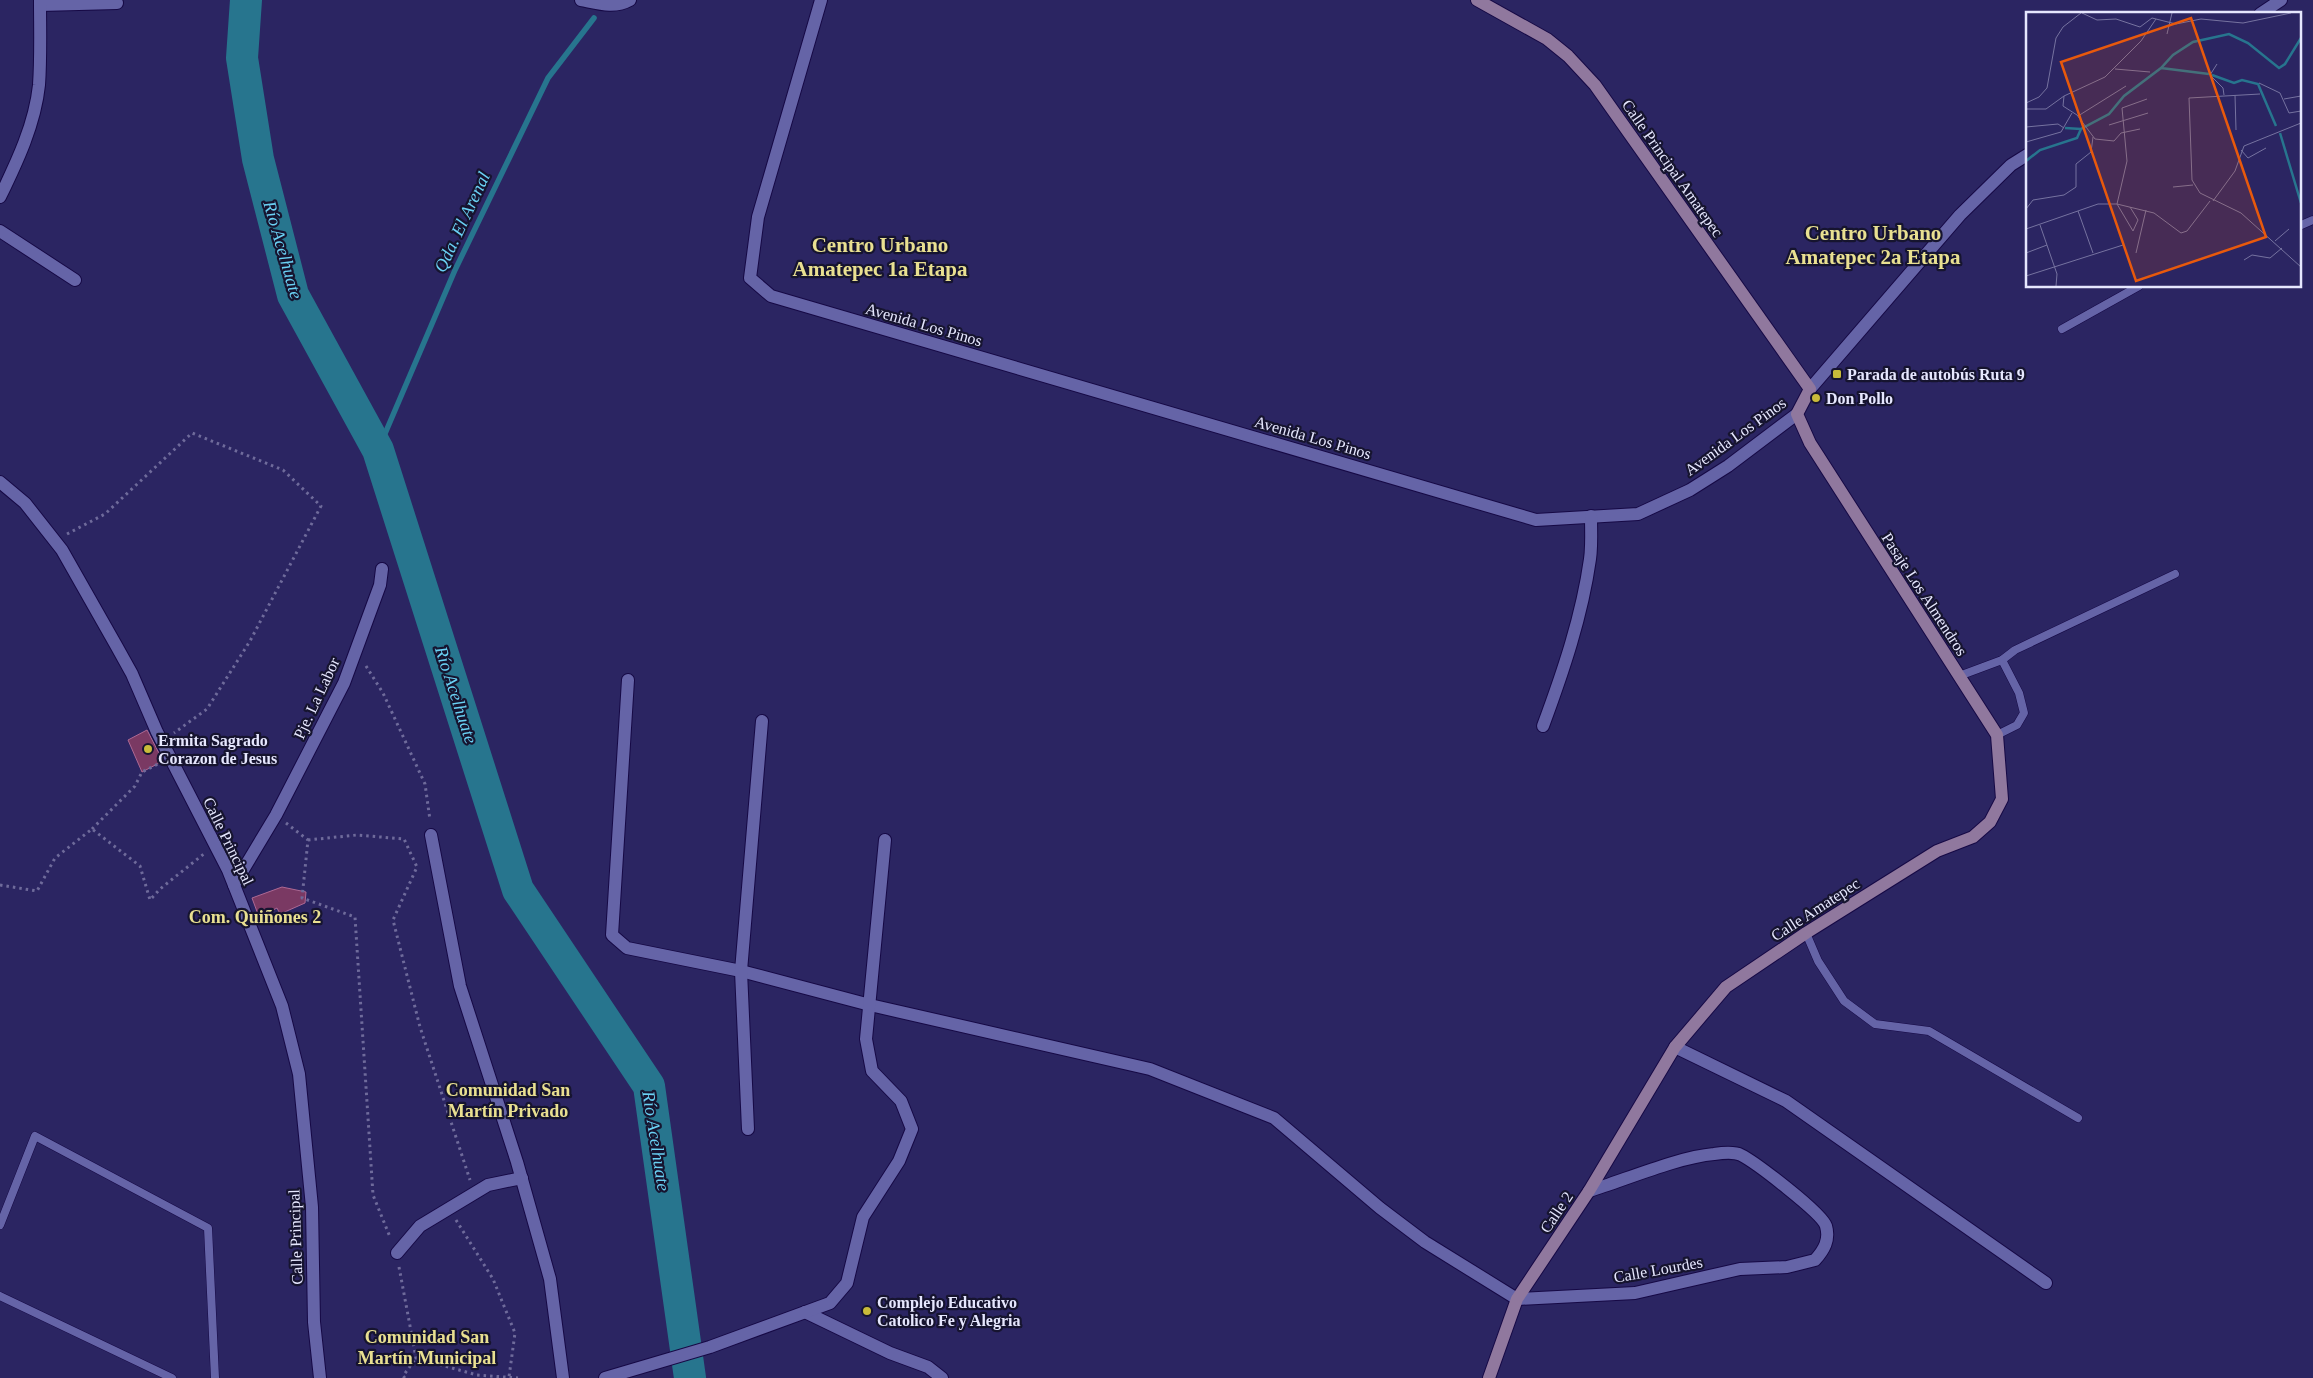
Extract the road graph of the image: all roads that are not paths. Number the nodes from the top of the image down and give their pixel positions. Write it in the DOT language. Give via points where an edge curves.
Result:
graph roads {
  1 [pos="581,0"];
  2 [pos="630,0"];
  3 [pos="821,0"];
  4 [pos="1477,0"];
  5 [pos="2281,0"];
  6 [pos="40,3"];
  7 [pos="117,3"];
  8 [pos="2263,12"];
  9 [pos="2026,156"];
  10 [pos="0,197"];
  11 [pos="2313,220"];
  12 [pos="2300,226"];
  13 [pos="0,231"];
  14 [pos="75,280"];
  15 [pos="2135,288"];
  16 [pos="2062,329"];
  17 [pos="1810,389"];
  18 [pos="1797,414"];
  19 [pos="0,482"];
  20 [pos="1591,516"];
  21 [pos="382,570"];
  22 [pos="2175,574"];
  23 [pos="2002,660"];
  24 [pos="1959,676"];
  25 [pos="628,680"];
  26 [pos="762,721"];
  27 [pos="1543,726"];
  28 [pos="1998,736"];
  29 [pos="2002,799"];
  30 [pos="432,835"];
  31 [pos="885,840"];
  32 [pos="234,885"];
  33 [pos="1806,933"];
  34 [pos="741,971"];
  35 [pos="870,1005"];
  36 [pos="1675,1047"];
  37 [pos="1663,1069"];
  38 [pos="2078,1118"];
  39 [pos="748,1129"];
  40 [pos="522,1178"];
  41 [pos="1589,1191"];
  42 [pos="0,1225"];
  43 [pos="397,1253"];
  44 [pos="2046,1283"];
  45 [pos="0,1296"];
  46 [pos="1517,1299"];
  47 [pos="805,1312"];
  48 [pos="172,1378"];
  49 [pos="215,1378"];
  50 [pos="320,1378"];
  51 [pos="563,1378"];
  52 [pos="607,1378"];
  53 [pos="942,1378"];
  54 [pos="1489,1378"];
  1 -- 2 [label="street" via="604,5"];
  3 -- 20 [label="street, Avenida Los Pinos" via="758,216 750,278 771,296 1536,520"];
  4 -- 17 [label="street, Calle Principal Amatepec" via="1547,39 1595,85"];
  5 -- 8 [label="street"];
  6 -- 7 [label="street"];
  6 -- 10 [label="street" via="39,85 14,168"];
  9 -- 17 [label="street, Avenida Los Pinos" via="2011,165 1960,215"];
  11 -- 12 [label="lane"];
  13 -- 14 [label="street"];
  15 -- 16 [label="lane"];
  17 -- 18 [label="street, Avenida Los Pinos"];
  18 -- 20 [label="street, Avenida Los Pinos" via="1690,490 1638,514"];
  18 -- 24 [label="street, Pasaje Los Almendros" via="1810,443"];
  19 -- 32 [label="street, Calle Principal" via="25,502 62,550 132,674 162,742"];
  20 -- 27 [label="street" via="1585,587 1573,638"];
  21 -- 32 [label="street, Pje. La Labor" via="380,585 344,683 276,815"];
  22 -- 23 [label="lane" via="2014,650"];
  23 -- 24 [label="lane"];
  23 -- 28 [label="lane" via="2019,693 2024,713 2017,725"];
  24 -- 28 [label="street, Pasaje Los Almendros"];
  25 -- 34 [label="street" via="612,935 627,948"];
  26 -- 34 [label="street"];
  28 -- 29 [label="street, Pasaje Los Almendros"];
  29 -- 33 [label="street, Calle Amatepec" via="1990,822 1973,837 1937,850"];
  30 -- 40 [label="street" via="460,986"];
  31 -- 35 [label="street"];
  32 -- 50 [label="street, Calle Principal" via="282,1006 299,1074 312,1207 314,1322"];
  33 -- 36 [label="street, Calle Amatepec" via="1726,987"];
  33 -- 38 [label="lane" via="1818,961 1844,1001 1875,1024 1929,1030"];
  34 -- 35 [label="street"];
  34 -- 39 [label="street"];
  35 -- 46 [label="street" via="1150,1069 1274,1118 1425,1242"];
  35 -- 47 [label="street" via="866,1039 872,1071 901,1101 912,1129 899,1161 863,1217 847,1283 830,1302"];
  36 -- 37 [label="street, Calle Amatepec"];
  36 -- 44 [label="street" via="1786,1101"];
  37 -- 41 [label="street, Calle 2"];
  40 -- 43 [label="street" via="488,1185 420,1226"];
  40 -- 51 [label="street" via="550,1279"];
  41 -- 46 [label="street, Calle 2"];
  41 -- 46 [label="street, Calle Lourdes" via="1686,1160 1714,1154 1740,1154 1803,1200 1825,1223 1826,1244 1815,1260 1805,1264 1740,1270 1635,1293"];
  42 -- 49 [label="lane" via="35,1136 208,1228"];
  45 -- 48 [label="lane"];
  46 -- 54 [label="street, Calle 2"];
  47 -- 52 [label="street" via="710,1347"];
  47 -- 53 [label="street" via="890,1353 928,1366"];
}
